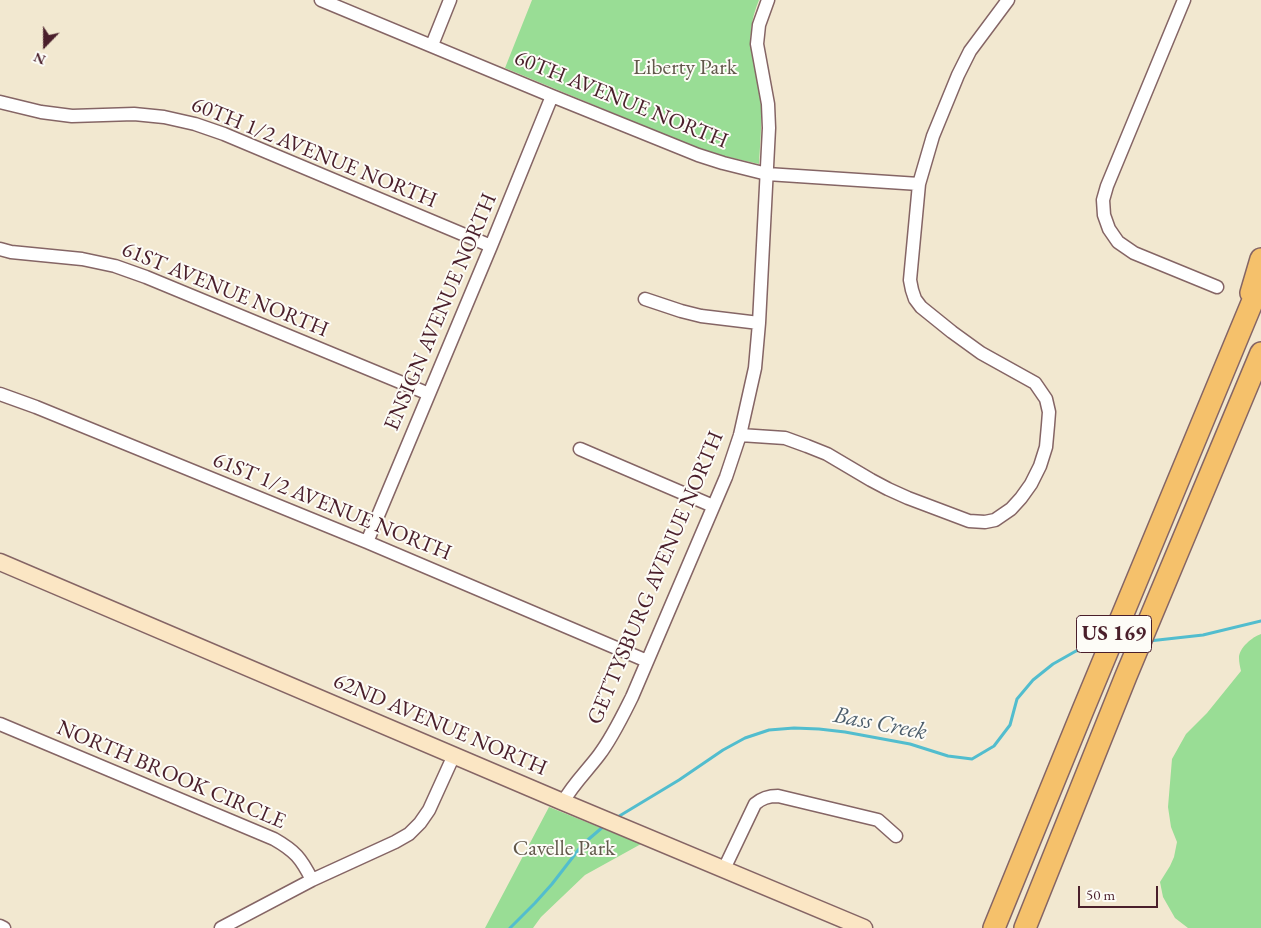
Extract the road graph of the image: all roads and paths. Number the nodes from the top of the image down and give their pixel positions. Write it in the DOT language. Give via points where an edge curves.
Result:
graph roads {
  1 [pos="321,0"];
  2 [pos="450,0"];
  3 [pos="768,0"];
  4 [pos="1008,0"];
  5 [pos="1184,0"];
  6 [pos="432,45"];
  7 [pos="552,96"];
  8 [pos="0,102"];
  9 [pos="767,174"];
  10 [pos="919,184"];
  11 [pos="491,246"];
  12 [pos="0,249"];
  13 [pos="1261,259"];
  14 [pos="1261,281"];
  15 [pos="1217,287"];
  16 [pos="645,299"];
  17 [pos="760,322"];
  18 [pos="1236,340"];
  19 [pos="1261,353"];
  20 [pos="1261,371"];
  21 [pos="0,394"];
  22 [pos="428,394"];
  23 [pos="1237,412"];
  24 [pos="740,435"];
  25 [pos="580,448"];
  26 [pos="713,506"];
  27 [pos="367,542"];
  28 [pos="0,562"];
  29 [pos="647,661"];
  30 [pos="0,724"];
  31 [pos="454,755"];
  32 [pos="563,802"];
  33 [pos="896,836"];
  34 [pos="724,869"];
  35 [pos="312,880"];
  36 [pos="0,926"];
  37 [pos="4,928"];
  38 [pos="220,928"];
  39 [pos="864,928"];
  40 [pos="994,928"];
  41 [pos="1025,928"];
  1 -- 6 [label="street, 60TH AVENUE NORTH"];
  2 -- 6 [label="street"];
  3 -- 9 [label="street, GETTYSBURG AVENUE NORTH" via="757,44 768,104"];
  4 -- 10 [label="street" via="970,51 958,75 933,136"];
  5 -- 15 [label="street" via="1106,186 1104,215 1118,242 1134,253"];
  6 -- 7 [label="street, 60TH AVENUE NORTH"];
  7 -- 9 [label="street, 60TH AVENUE NORTH" via="698,155"];
  7 -- 11 [label="street, ENSIGN AVENUE NORTH"];
  8 -- 11 [label="street, 60TH 1/2 AVENUE NORTH" via="72,116 134,114 195,124"];
  9 -- 10 [label="street, 60TH AVENUE NORTH"];
  9 -- 17 [label="street, GETTYSBURG AVENUE NORTH"];
  10 -- 24 [label="street" via="910,280 915,299 981,353 1035,383 1046,399 1050,412 1046,447 1040,466 1022,498 995,520 969,521 888,489 807,446 785,438"];
  11 -- 22 [label="street, ENSIGN AVENUE NORTH"];
  12 -- 22 [label="street, 61ST AVENUE NORTH" via="115,266"];
  13 -- 18 [label="highway"];
  14 -- 18 [label="highway, US 169"];
  16 -- 17 [label="street" via="701,316"];
  17 -- 24 [label="street, GETTYSBURG AVENUE NORTH" via="755,368"];
  18 -- 40 [label="highway, US 169"];
  19 -- 23 [label="highway, US 169"];
  20 -- 23 [label="highway"];
  21 -- 27 [label="street, 61ST 1/2 AVENUE NORTH"];
  22 -- 27 [label="street, ENSIGN AVENUE NORTH"];
  23 -- 41 [label="highway, US 169"];
  24 -- 26 [label="street, GETTYSBURG AVENUE NORTH"];
  25 -- 26 [label="street"];
  26 -- 29 [label="street, GETTYSBURG AVENUE NORTH"];
  27 -- 29 [label="street, 61ST 1/2 AVENUE NORTH"];
  28 -- 31 [label="street, 62ND AVENUE NORTH"];
  29 -- 32 [label="street, GETTYSBURG AVENUE NORTH" via="617,728"];
  30 -- 35 [label="street, NORTH BROOK CIRCLE" via="274,839 297,856"];
  31 -- 32 [label="street, 62ND AVENUE NORTH"];
  31 -- 35 [label="street" via="429,810 409,834"];
  32 -- 34 [label="street, 62ND AVENUE NORTH"];
  33 -- 34 [label="street" via="878,820 769,796 755,804"];
  34 -- 39 [label="street, 62ND AVENUE NORTH"];
  35 -- 38 [label="street"];
  36 -- 37 [label="street"];
}
